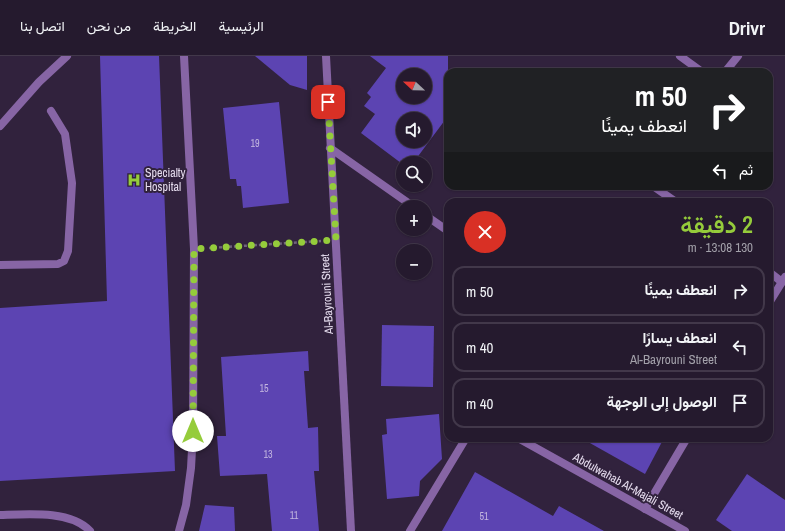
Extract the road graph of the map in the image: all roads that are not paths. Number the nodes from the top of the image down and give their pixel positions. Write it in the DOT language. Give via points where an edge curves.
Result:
graph roads {
  1 [pos="67,56"];
  2 [pos="184,56"];
  3 [pos="326,56"];
  4 [pos="680,56"];
  5 [pos="738,56"];
  6 [pos="696,68"];
  7 [pos="728,68"];
  8 [pos="52,111"];
  9 [pos="0,126"];
  10 [pos="330,148"];
  11 [pos="659,190"];
  12 [pos="670,198"];
  13 [pos="404,200"];
  14 [pos="432,220"];
  15 [pos="444,228"];
  16 [pos="0,265"];
  17 [pos="773,274"];
  18 [pos="783,279"];
  19 [pos="773,296"];
  20 [pos="464,442"];
  21 [pos="525,442"];
  22 [pos="685,442"];
  23 [pos="645,509"];
  24 [pos="0,515"];
  25 [pos="90,531"];
  26 [pos="179,531"];
  27 [pos="351,531"];
  28 [pos="410,531"];
  29 [pos="685,531"];
  1 -- 9 [label="street" via="39,82"];
  2 -- 26 [label="street" via="194,249 191,468 186,505"];
  3 -- 10 [label="street, Al-Bayrouni Street"];
  4 -- 6 [label="street"];
  5 -- 7 [label="street"];
  8 -- 16 [label="street" via="65,134 72,183 68,251 64,260 58,264"];
  10 -- 13 [label="street"];
  10 -- 27 [label="street, Al-Bayrouni Street"];
  11 -- 12 [label="street"];
  14 -- 15 [label="street"];
  17 -- 18 [label="street"];
  18 -- 19 [label="street"];
  20 -- 28 [label="street"];
  21 -- 23 [label="street, Abdulwahab Al-Majali Street"];
  22 -- 23 [label="street"];
  23 -- 29 [label="street, Abdulwahab Al-Majali Street"];
  24 -- 25 [label="street" via="60,516 85,526"];
}
